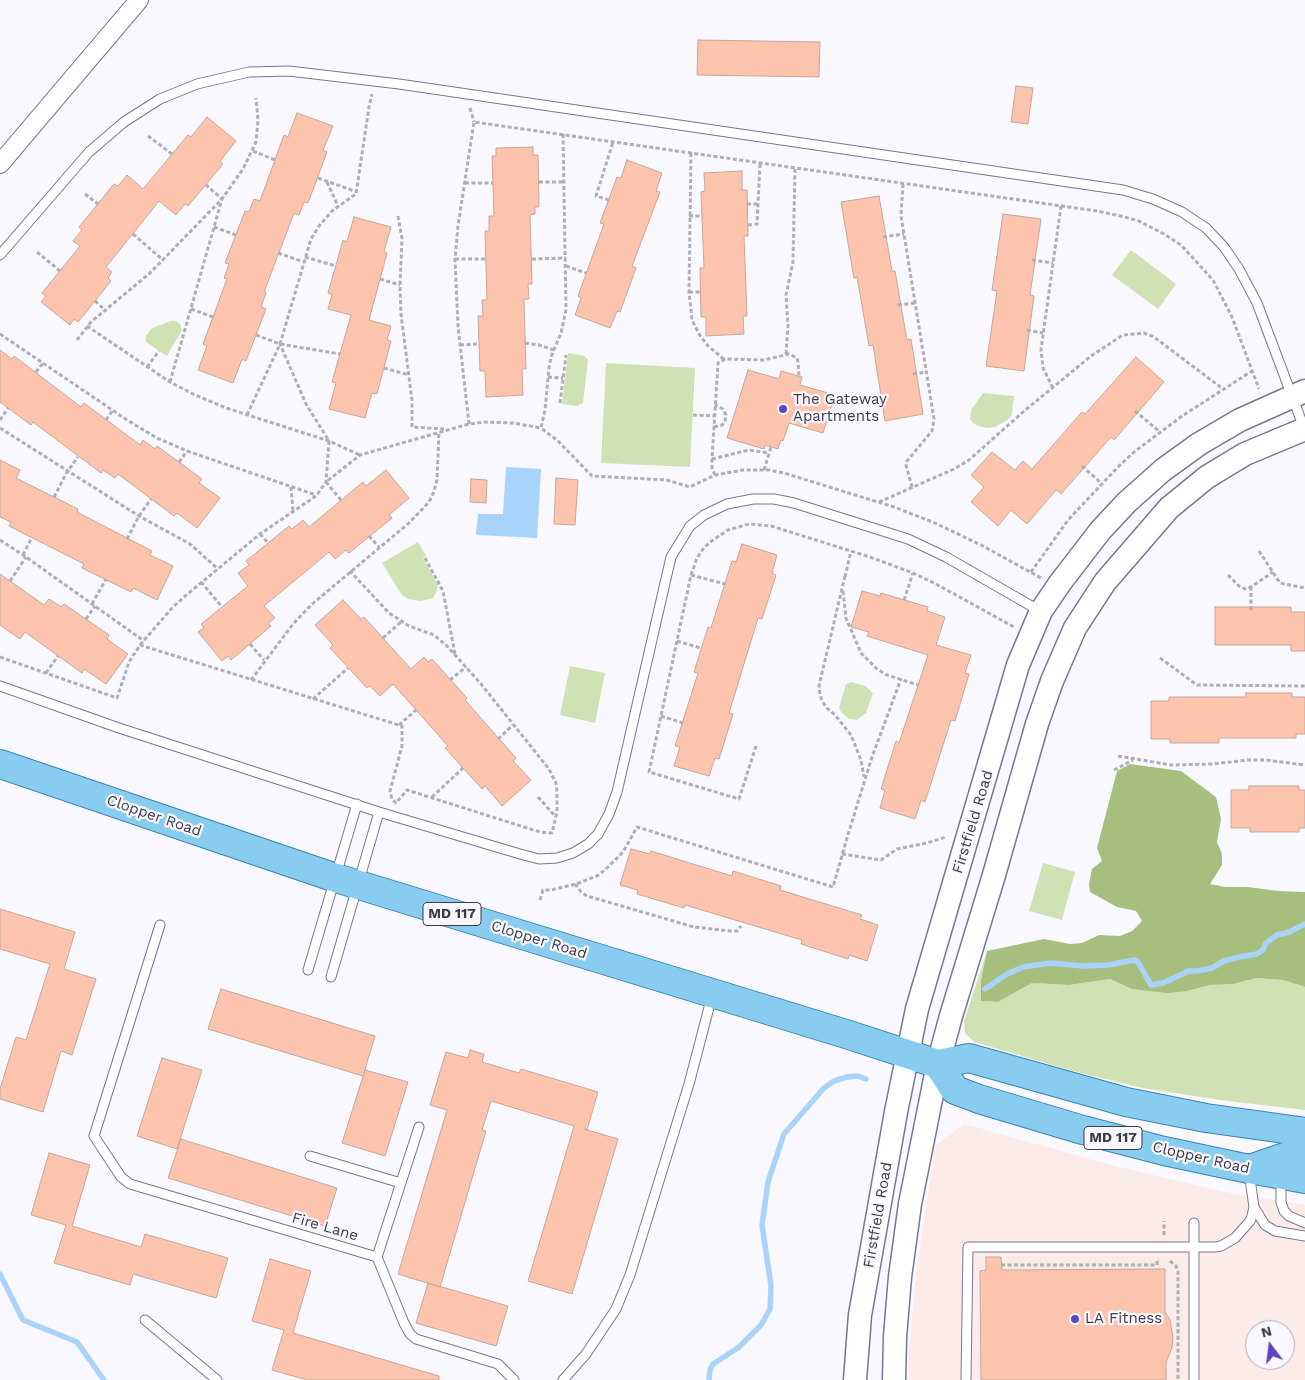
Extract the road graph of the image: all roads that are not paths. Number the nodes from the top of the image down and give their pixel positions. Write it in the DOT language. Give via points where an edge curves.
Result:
graph roads {
  1 [pos="139,0"];
  2 [pos="2,157"];
  3 [pos="0,255"];
  4 [pos="1295,391"];
  5 [pos="1305,430"];
  6 [pos="1037,609"];
  7 [pos="0,686"];
  8 [pos="0,764"];
  9 [pos="357,804"];
  10 [pos="379,812"];
  11 [pos="347,882"];
  12 [pos="160,926"];
  13 [pos="308,970"];
  14 [pos="331,977"];
  15 [pos="713,993"];
  16 [pos="907,1054"];
  17 [pos="938,1064"];
  18 [pos="418,1127"];
  19 [pos="1305,1132"];
  20 [pos="1305,1150"];
  21 [pos="310,1156"];
  22 [pos="1249,1169"];
  23 [pos="1293,1177"];
  24 [pos="401,1183"];
  25 [pos="1254,1207"];
  26 [pos="1194,1223"];
  27 [pos="1305,1223"];
  28 [pos="1305,1236"];
  29 [pos="1194,1247"];
  30 [pos="377,1257"];
  31 [pos="145,1320"];
  32 [pos="854,1378"];
  33 [pos="217,1380"];
  34 [pos="514,1380"];
  35 [pos="563,1380"];
  36 [pos="894,1380"];
  37 [pos="966,1380"];
  38 [pos="1194,1380"];
  1 -- 2 [label="street"];
  3 -- 4 [label="lane" via="89,152 124,122 160,100 197,84 249,72 289,71 1123,190 1153,198 1206,228 1224,247 1258,303"];
  4 -- 5 [label="lane"];
  4 -- 6 [label="street, Firstfield Road" via="1199,444 1163,470 1100,531"];
  5 -- 17 [label="street, Firstfield Road" via="1245,454 1207,477 1169,508 1105,582 1075,628 1037,724"];
  6 -- 10 [label="lane" via="908,539 774,499 727,504 690,526 672,557 617,792 605,823 588,844 557,858 539,858"];
  6 -- 16 [label="street, Firstfield Road" via="918,1007"];
  7 -- 9 [label="lane" via="128,731"];
  8 -- 11 [label="main road, Clopper Road / MD 117"];
  9 -- 10 [label="lane"];
  9 -- 11 [label="lane"];
  10 -- 11 [label="lane"];
  11 -- 13 [label="lane"];
  11 -- 14 [label="lane"];
  11 -- 15 [label="main road, Clopper Road / MD 117"];
  12 -- 30 [label="lane, Fire Lane" via="94,1136 121,1177 130,1184"];
  15 -- 16 [label="main road, Clopper Road / MD 117"];
  15 -- 35 [label="lane" via="630,1275 616,1309 586,1354"];
  16 -- 17 [label="main road, Clopper Road / MD 117"];
  16 -- 32 [label="street, Firstfield Road" via="860,1315"];
  17 -- 19 [label="main road, Clopper Road / MD 117" via="969,1058 1126,1102 1206,1118"];
  17 -- 22 [label="main road, Clopper Road / MD 117" via="955,1090 963,1093 1082,1130"];
  17 -- 36 [label="street, Firstfield Road" via="910,1204 900,1277"];
  18 -- 24 [label="lane"];
  20 -- 22 [label="main road"];
  21 -- 24 [label="lane"];
  22 -- 23 [label="main road, Clopper Road / MD 117"];
  22 -- 25 [label="lane"];
  23 -- 27 [label="lane" via="1281,1194 1284,1211"];
  24 -- 30 [label="lane"];
  25 -- 28 [label="lane" via="1265,1225 1275,1231"];
  25 -- 29 [label="lane" via="1250,1222 1228,1243"];
  26 -- 29 [label="lane"];
  29 -- 37 [label="lane" via="968,1247"];
  29 -- 38 [label="lane"];
  30 -- 34 [label="lane" via="410,1334 416,1339 498,1364"];
  31 -- 33 [label="lane"];
}
